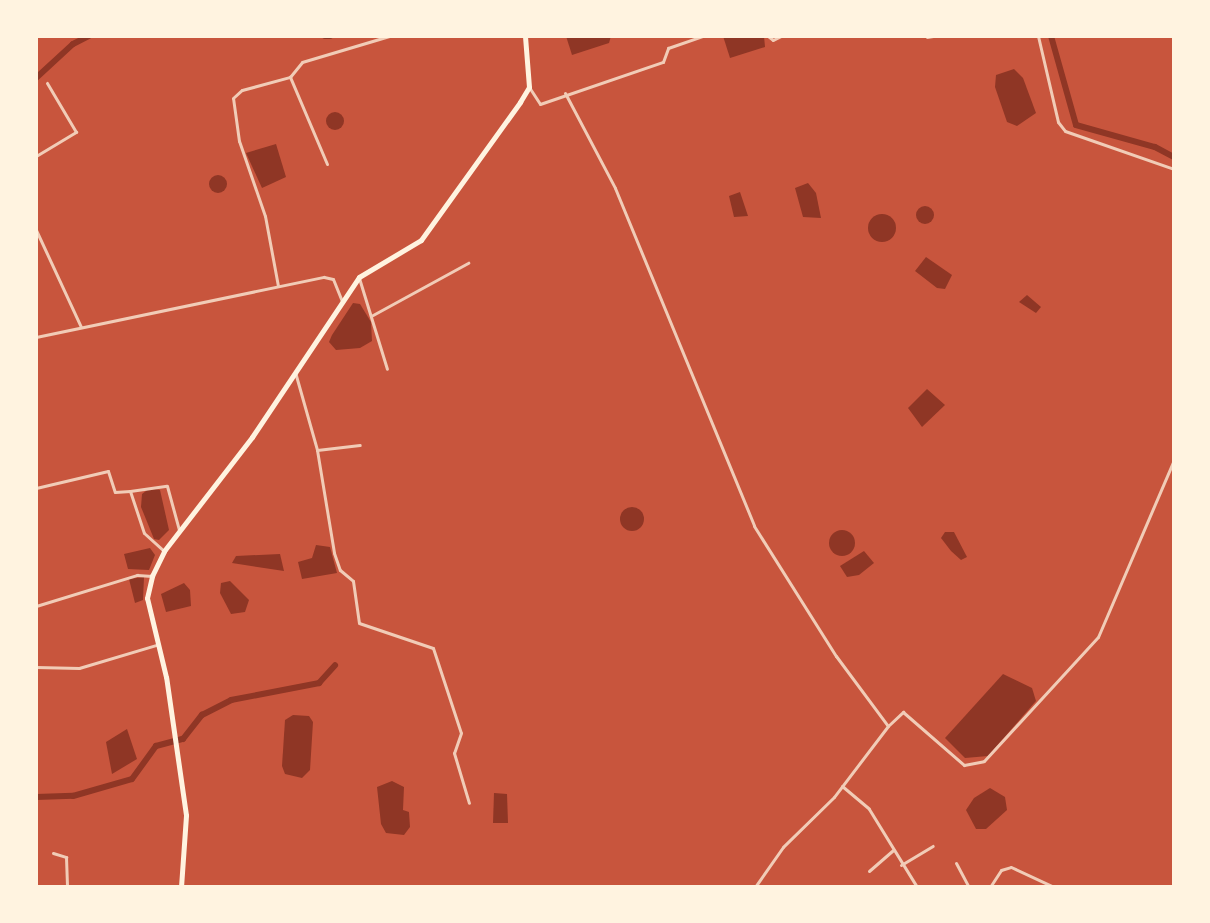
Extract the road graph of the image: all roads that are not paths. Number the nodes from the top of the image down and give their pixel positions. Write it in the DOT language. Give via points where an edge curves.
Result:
graph roads {
  1 [pos="389,36"];
  2 [pos="525,36"];
  3 [pos="703,36"];
  4 [pos="768,36"];
  5 [pos="781,36"];
  6 [pos="933,36"];
  7 [pos="1038,36"];
  8 [pos="927,37"];
  9 [pos="290,77"];
  10 [pos="47,82"];
  11 [pos="529,87"];
  12 [pos="565,93"];
  13 [pos="36,156"];
  14 [pos="327,164"];
  15 [pos="1174,169"];
  16 [pos="36,230"];
  17 [pos="468,263"];
  18 [pos="359,277"];
  19 [pos="278,286"];
  20 [pos="342,301"];
  21 [pos="371,316"];
  22 [pos="81,327"];
  23 [pos="36,336"];
  24 [pos="387,369"];
  25 [pos="295,371"];
  26 [pos="360,444"];
  27 [pos="317,450"];
  28 [pos="1174,460"];
  29 [pos="36,488"];
  30 [pos="130,491"];
  31 [pos="179,530"];
  32 [pos="164,551"];
  33 [pos="152,576"];
  34 [pos="36,606"];
  35 [pos="156,644"];
  36 [pos="36,668"];
  37 [pos="888,726"];
  38 [pos="842,786"];
  39 [pos="469,803"];
  40 [pos="933,846"];
  41 [pos="893,850"];
  42 [pos="53,853"];
  43 [pos="956,863"];
  44 [pos="901,865"];
  45 [pos="869,871"];
  46 [pos="67,887"];
  47 [pos="182,887"];
  48 [pos="755,887"];
  49 [pos="917,887"];
  50 [pos="969,887"];
  51 [pos="990,887"];
  52 [pos="1054,887"];
  1 -- 9 [label="street" via="302,62"];
  2 -- 11 [label="main road"];
  3 -- 12 [label="street" via="668,48 662,62"];
  4 -- 5 [label="street" via="773,40"];
  6 -- 8 [label="street"];
  7 -- 15 [label="street" via="1058,122 1065,131"];
  9 -- 14 [label="street"];
  9 -- 19 [label="street" via="242,90 233,98 240,141 265,216"];
  10 -- 13 [label="street" via="76,132"];
  11 -- 12 [label="street" via="540,104"];
  11 -- 18 [label="main road" via="421,240"];
  12 -- 37 [label="street" via="615,188 754,526 836,656"];
  16 -- 22 [label="street" via="53,257"];
  17 -- 21 [label="street"];
  18 -- 20 [label="main road"];
  18 -- 21 [label="street"];
  19 -- 20 [label="street" via="324,277 333,279"];
  19 -- 22 [label="street"];
  20 -- 25 [label="main road"];
  21 -- 24 [label="street"];
  22 -- 23 [label="street"];
  25 -- 27 [label="street"];
  25 -- 31 [label="main road" via="252,437"];
  26 -- 27 [label="street"];
  27 -- 39 [label="street" via="334,553 340,570 353,581 358,623 433,648 460,732 454,753"];
  28 -- 37 [label="street" via="1098,637 984,761 964,765 905,713"];
  29 -- 30 [label="street" via="106,470 115,492"];
  30 -- 31 [label="street" via="166,486"];
  30 -- 32 [label="street" via="148,540"];
  31 -- 32 [label="main road"];
  32 -- 33 [label="main road"];
  33 -- 34 [label="street" via="137,575"];
  33 -- 35 [label="main road" via="147,598"];
  35 -- 36 [label="street" via="79,668"];
  35 -- 47 [label="main road" via="166,677 170,728 186,815"];
  37 -- 38 [label="street"];
  38 -- 41 [label="street" via="868,809"];
  38 -- 48 [label="street" via="783,846 768,874"];
  40 -- 44 [label="street"];
  41 -- 44 [label="street"];
  41 -- 45 [label="street"];
  42 -- 46 [label="street" via="67,860"];
  43 -- 50 [label="street"];
  44 -- 49 [label="street"];
  51 -- 52 [label="street" via="1001,870 1011,868"];
}
